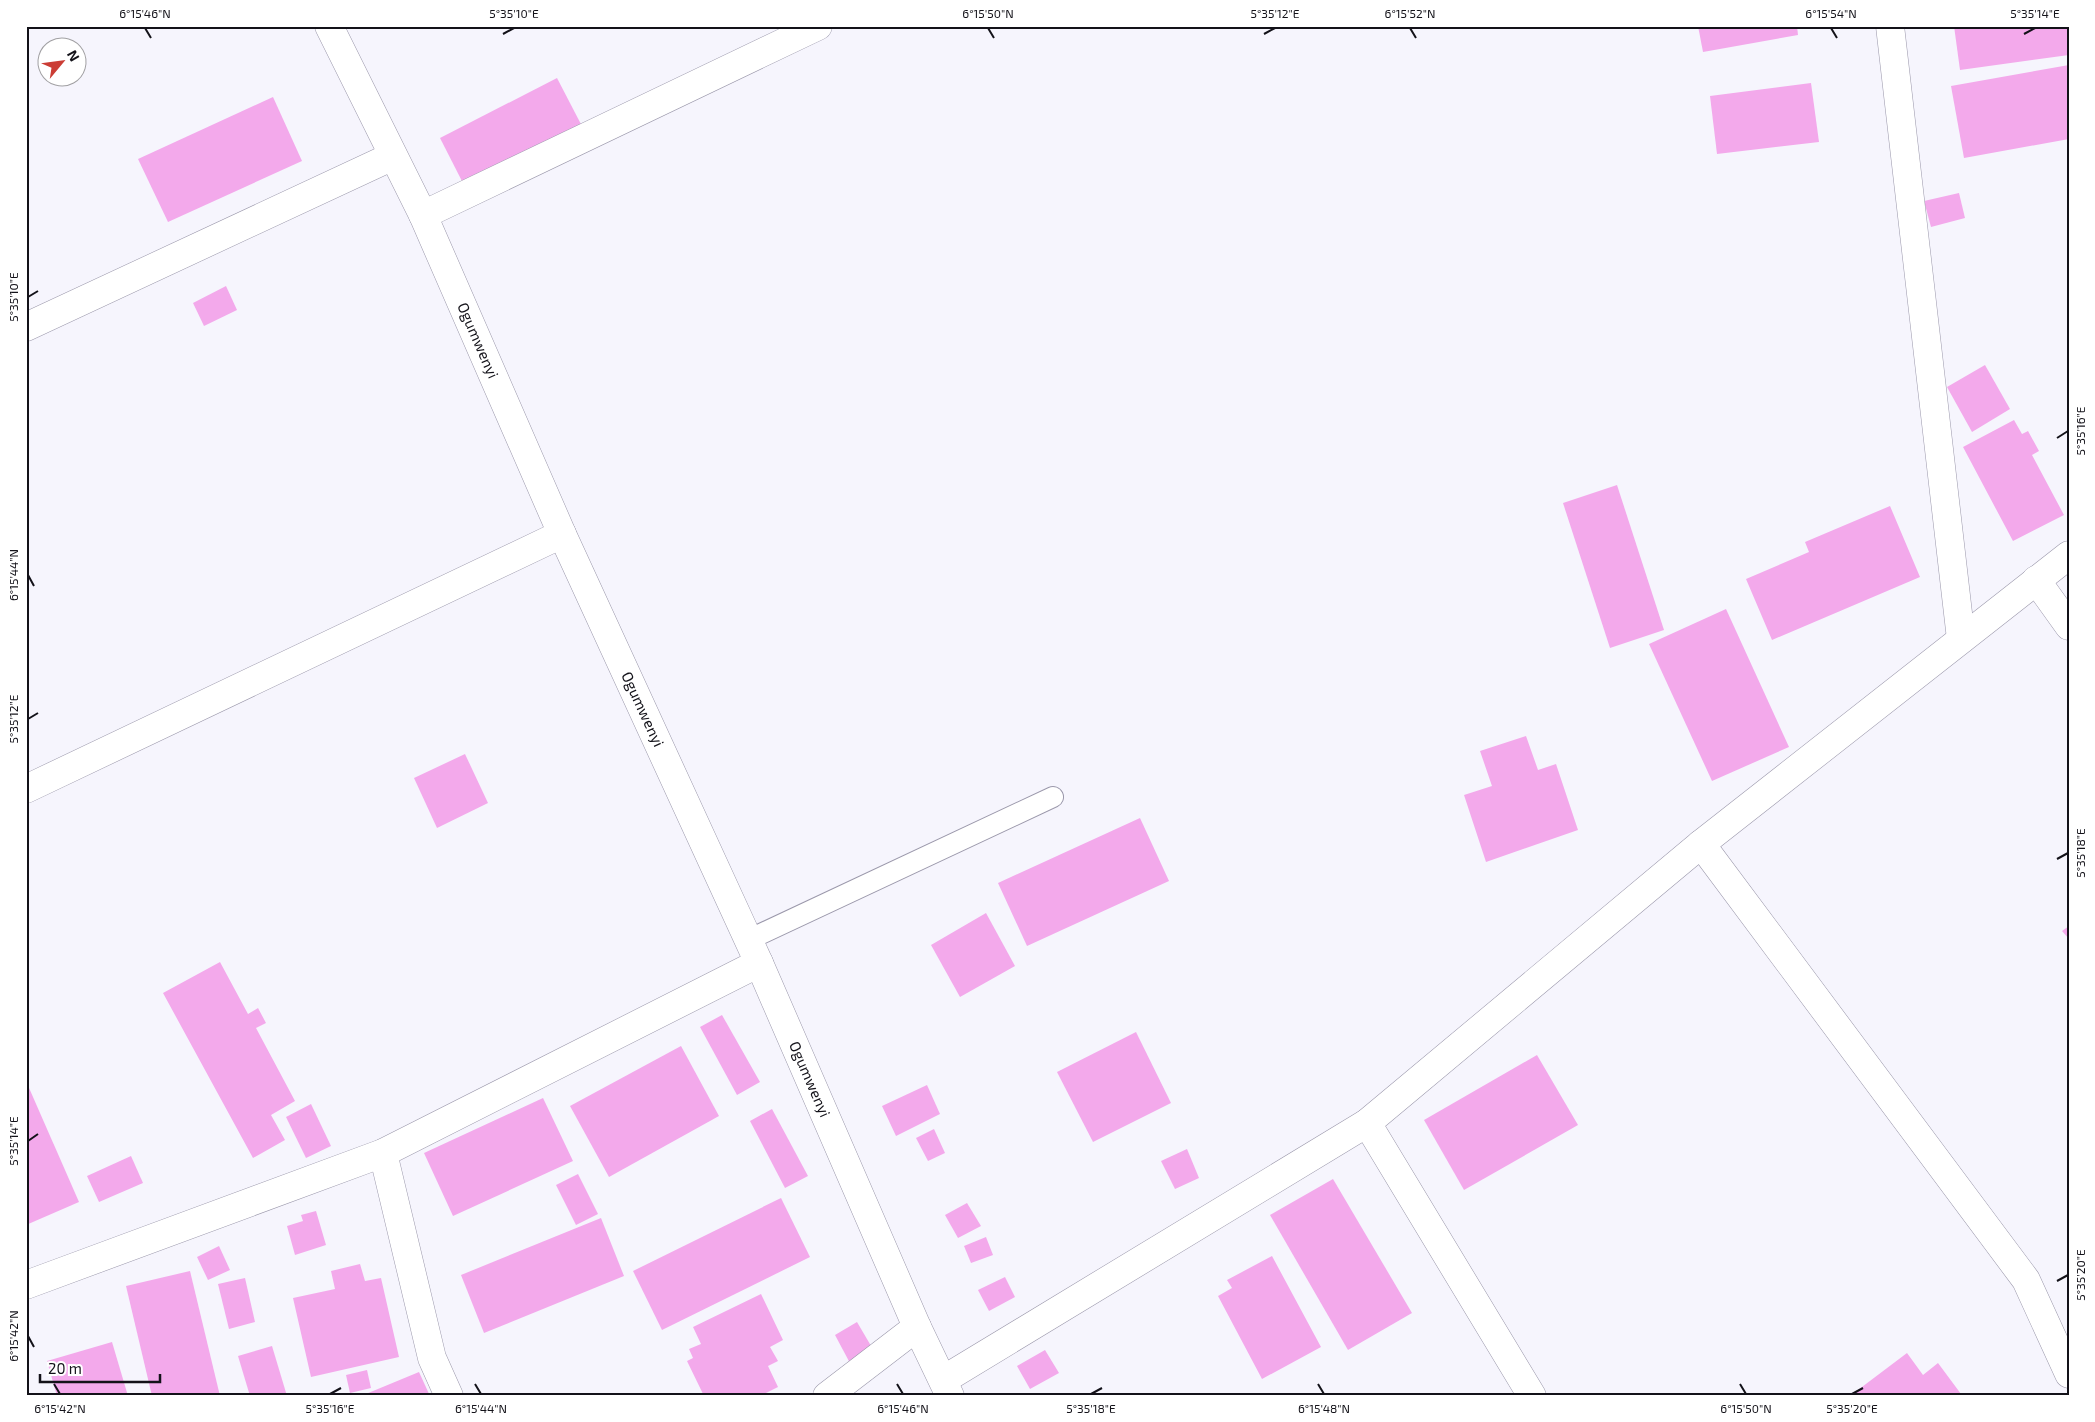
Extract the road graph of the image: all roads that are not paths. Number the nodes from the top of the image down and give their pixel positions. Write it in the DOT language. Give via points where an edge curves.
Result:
graph roads {
  1 [pos="329,26"];
  2 [pos="818,26"];
  3 [pos="1890,26"];
  4 [pos="393,156"];
  5 [pos="423,215"];
  6 [pos="26,327"];
  7 [pos="562,534"];
  8 [pos="2069,555"];
  9 [pos="2036,580"];
  10 [pos="2069,626"];
  11 [pos="1961,639"];
  12 [pos="26,789"];
  13 [pos="1053,797"];
  14 [pos="1701,844"];
  15 [pos="753,951"];
  16 [pos="1367,1123"];
  17 [pos="383,1153"];
  18 [pos="26,1285"];
  19 [pos="918,1327"];
  20 [pos="2069,1374"];
  21 [pos="947,1388"];
  22 [pos="449,1396"];
  23 [pos="827,1396"];
  24 [pos="1532,1396"];
  1 -- 4 [label="street, Ogumwenyi"];
  2 -- 5 [label="street"];
  3 -- 11 [label="street"];
  4 -- 5 [label="street, Ogumwenyi"];
  4 -- 6 [label="street"];
  5 -- 7 [label="street, Ogumwenyi"];
  7 -- 12 [label="street"];
  7 -- 15 [label="street, Ogumwenyi"];
  8 -- 9 [label="street"];
  9 -- 10 [label="street"];
  9 -- 11 [label="street"];
  11 -- 14 [label="street"];
  13 -- 15 [label="lane"];
  14 -- 16 [label="street"];
  14 -- 20 [label="street" via="2026,1280"];
  15 -- 17 [label="street"];
  15 -- 19 [label="street, Ogumwenyi"];
  16 -- 21 [label="street"];
  16 -- 24 [label="street"];
  17 -- 18 [label="street"];
  17 -- 22 [label="street" via="432,1358"];
  19 -- 21 [label="street, Ogumwenyi"];
  19 -- 23 [label="street"];
}
